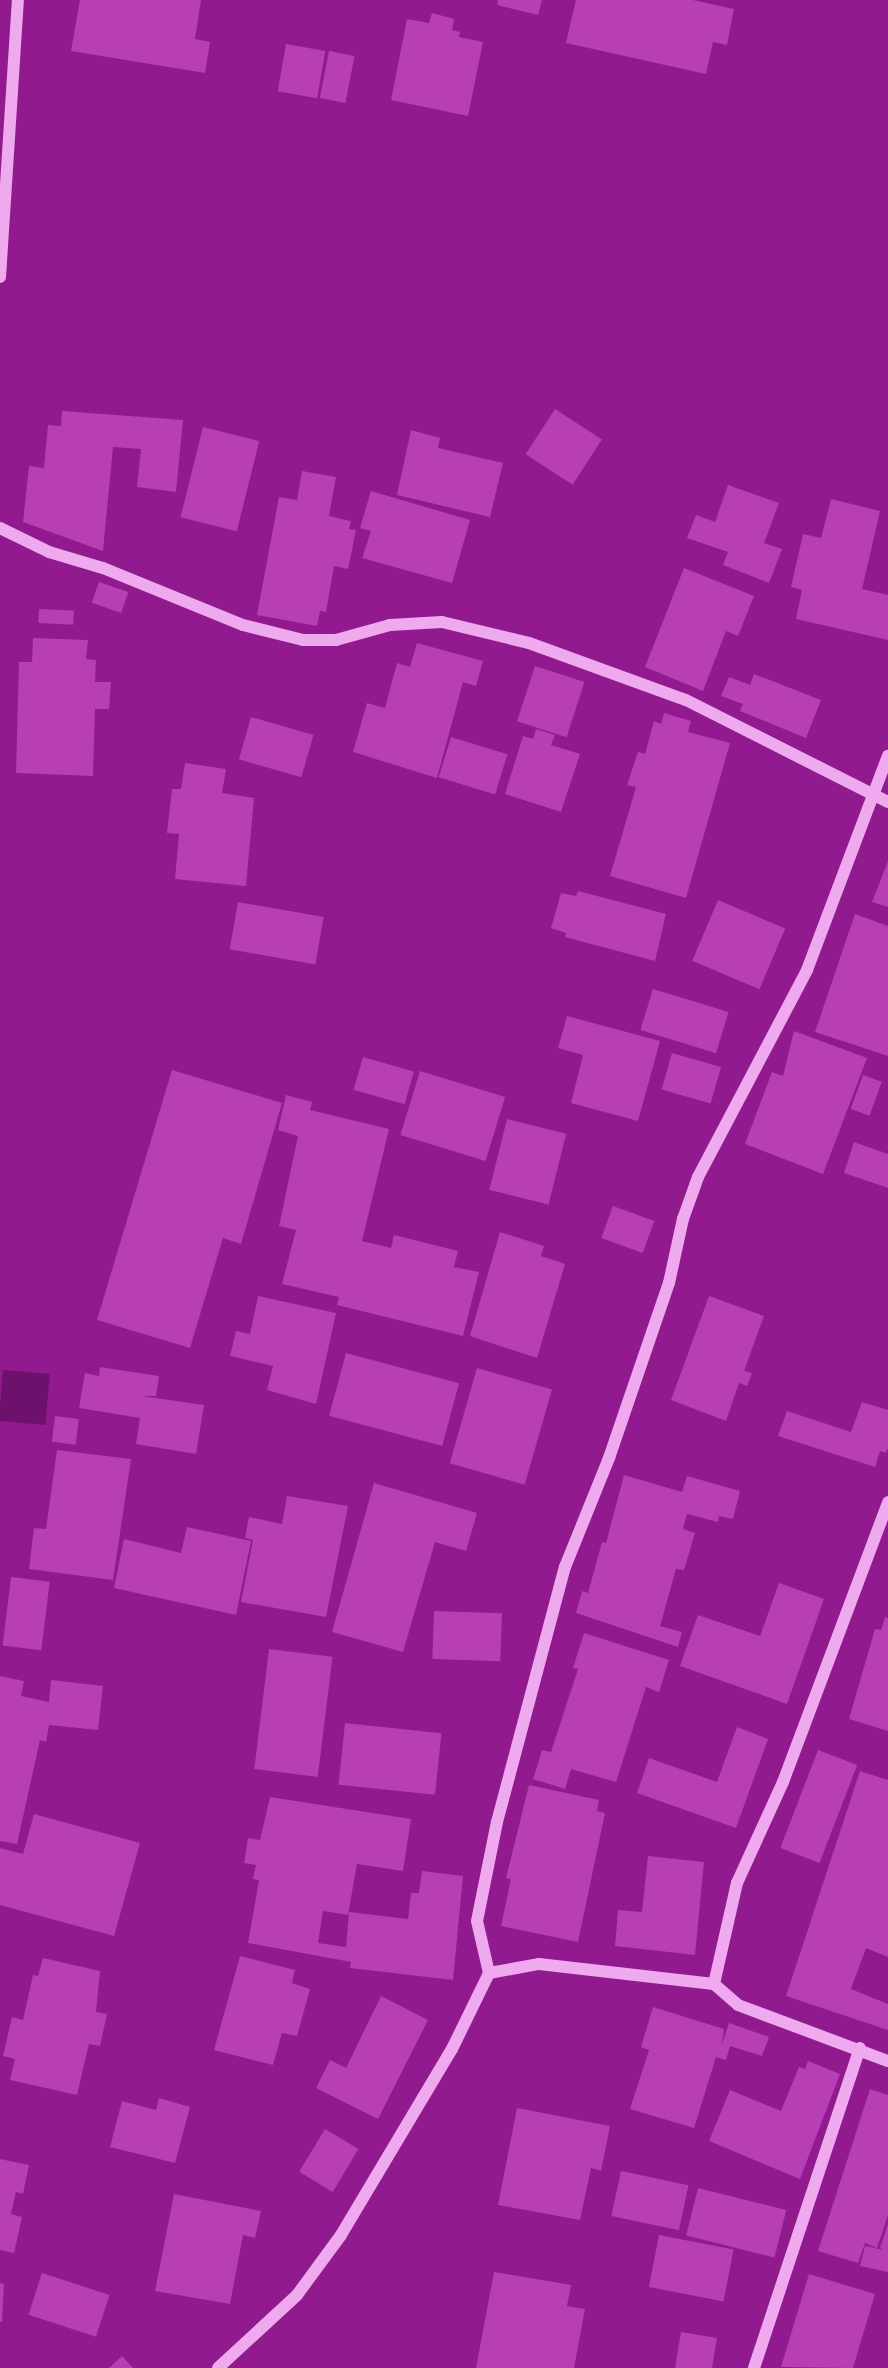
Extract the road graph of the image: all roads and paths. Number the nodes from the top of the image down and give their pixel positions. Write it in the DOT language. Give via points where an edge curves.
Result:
graph roads {
  1 [pos="18,0"];
  2 [pos="0,277"];
  3 [pos="0,528"];
  4 [pos="888,756"];
  5 [pos="873,797"];
  6 [pos="888,802"];
  7 [pos="888,1502"];
  8 [pos="489,1973"];
  9 [pos="714,1984"];
  10 [pos="860,2048"];
  11 [pos="888,2061"];
  12 [pos="218,2368"];
  13 [pos="754,2368"];
  1 -- 2 [label="street"];
  3 -- 5 [label="street" via="49,552 103,568 243,625 303,640 336,640 390,625 442,622 528,643 686,701"];
  4 -- 5 [label="street"];
  5 -- 6 [label="street"];
  5 -- 8 [label="street" via="807,970 698,1177 669,1283 609,1458 565,1567 497,1822 477,1921"];
  7 -- 9 [label="street" via="783,1782 737,1883"];
  8 -- 9 [label="street" via="539,1964"];
  8 -- 12 [label="street" via="452,2049 341,2235 297,2295"];
  9 -- 10 [label="street" via="738,2005"];
  10 -- 11 [label="street"];
  10 -- 13 [label="street"];
}
